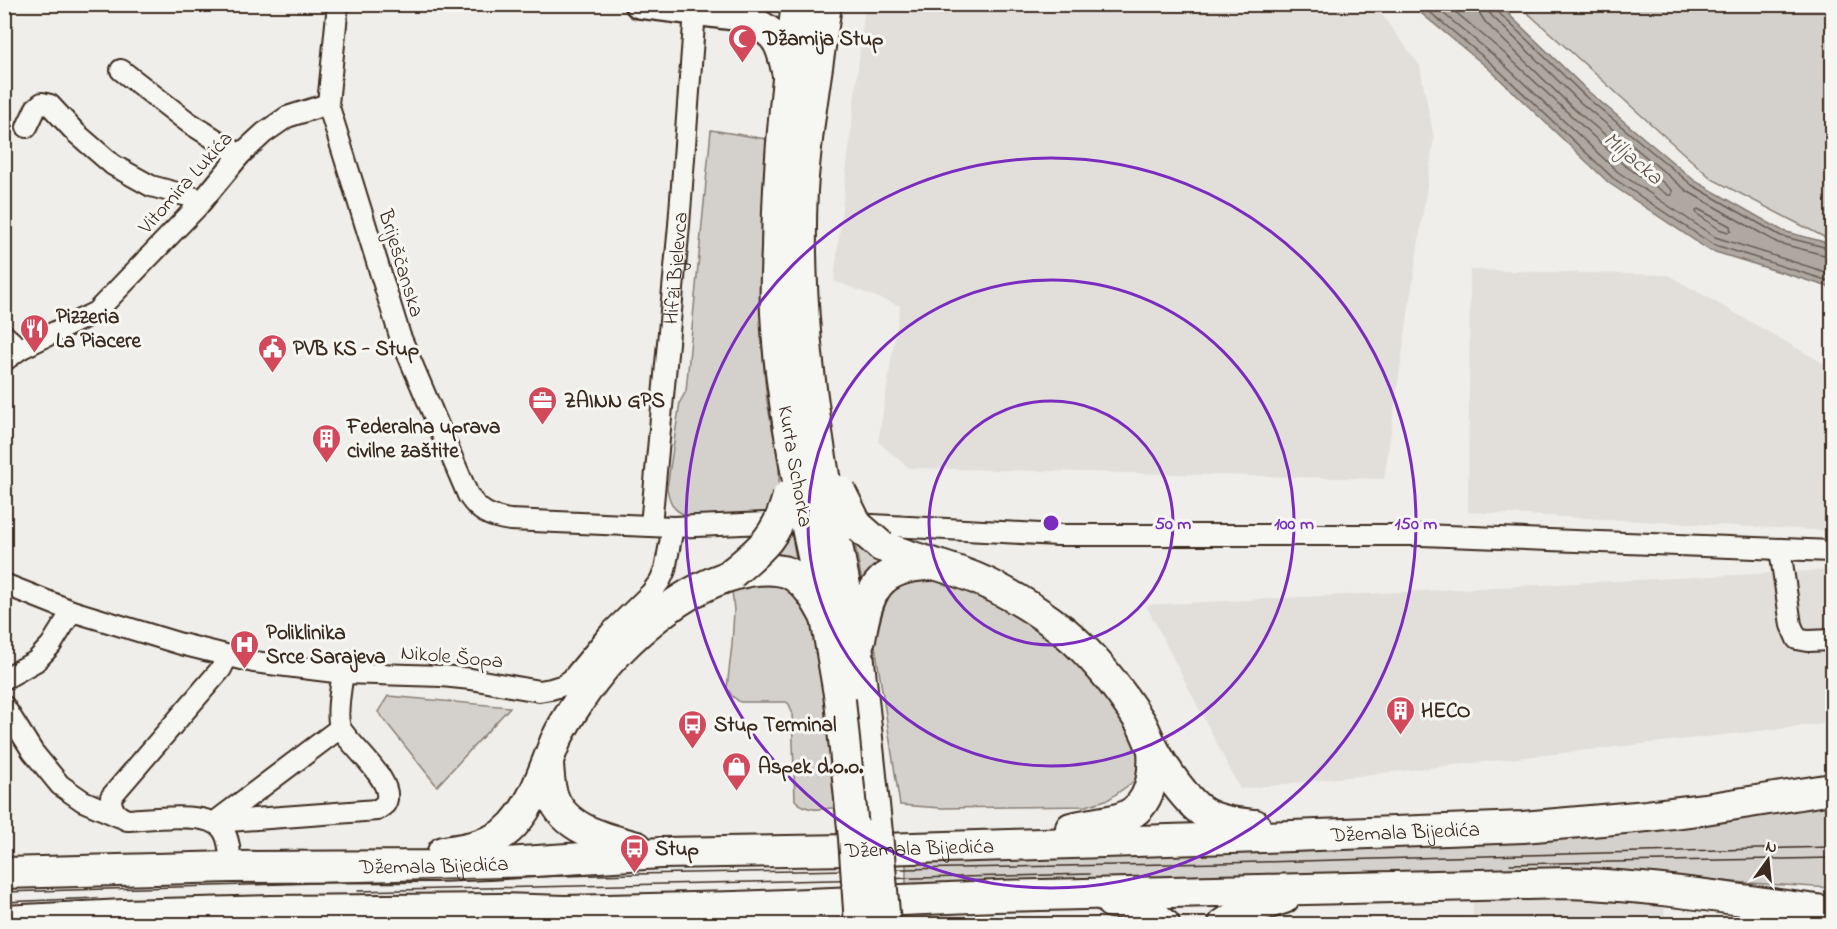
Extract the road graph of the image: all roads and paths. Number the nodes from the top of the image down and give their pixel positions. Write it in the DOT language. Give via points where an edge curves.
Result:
graph roads {
  1 [pos="338,4"];
  2 [pos="639,4"];
  3 [pos="777,4"];
  4 [pos="797,4"];
  5 [pos="826,4"];
  6 [pos="695,11"];
  7 [pos="742,17"];
  8 [pos="121,70"];
  9 [pos="788,75"];
  10 [pos="328,104"];
  11 [pos="27,127"];
  12 [pos="240,155"];
  13 [pos="203,200"];
  14 [pos="4,335"];
  15 [pos="12,355"];
  16 [pos="816,489"];
  17 [pos="651,525"];
  18 [pos="673,527"];
  19 [pos="822,536"];
  20 [pos="1780,549"];
  21 [pos="1833,551"];
  22 [pos="934,565"];
  23 [pos="745,572"];
  24 [pos="4,584"];
  25 [pos="72,611"];
  26 [pos="826,618"];
  27 [pos="1833,640"];
  28 [pos="858,652"];
  29 [pos="227,657"];
  30 [pos="343,673"];
  31 [pos="4,679"];
  32 [pos="852,698"];
  33 [pos="4,706"];
  34 [pos="340,728"];
  35 [pos="1153,748"];
  36 [pos="548,764"];
  37 [pos="1833,789"];
  38 [pos="118,816"];
  39 [pos="215,822"];
  40 [pos="1292,836"];
  41 [pos="1048,843"];
  42 [pos="661,853"];
  43 [pos="231,867"];
  44 [pos="366,867"];
  45 [pos="4,873"];
  46 [pos="1308,888"];
  47 [pos="1027,895"];
  48 [pos="382,909"];
  49 [pos="657,909"];
  50 [pos="1833,912"];
  51 [pos="4,921"];
  52 [pos="436,924"];
  53 [pos="625,924"];
  54 [pos="860,924"];
  55 [pos="885,924"];
  56 [pos="1164,924"];
  57 [pos="1224,924"];
  1 -- 10 [label="street"];
  2 -- 6 [label="main road"];
  3 -- 7 [label="main road" via="770,12"];
  4 -- 9 [label="main road, Kurta Schorka"];
  5 -- 16 [label="main road, Kurta Schorka" via="802,188 801,268"];
  6 -- 7 [label="main road"];
  6 -- 17 [label="street, Hifzi Bjelevca"];
  7 -- 9 [label="main road" via="779,41"];
  8 -- 12 [label="street" via="188,122"];
  9 -- 16 [label="main road, Kurta Schorka" via="777,208 776,312 794,459"];
  10 -- 12 [label="street, Vitomira Lukića" via="287,117"];
  10 -- 17 [label="street, Briješčanska" via="400,336 474,504 490,516 510,520"];
  11 -- 13 [label="street" via="36,108 42,103 50,105 113,165 151,186"];
  12 -- 13 [label="street, Vitomira Lukića"];
  13 -- 15 [label="street, Vitomira Lukića" via="96,312"];
  14 -- 15 [label="street"];
  16 -- 19 [label="main road, Kurta Schorka, bridge"];
  16 -- 22 [label="main road, bridge" via="881,546"];
  16 -- 23 [label="main road, bridge" via="783,517"];
  17 -- 18 [label="street, Briješčanska"];
  18 -- 20 [label="street, Briješčanska" via="824,522 1058,535 1421,535"];
  18 -- 30 [label="street, Nikole Šopa" via="660,581 564,685 539,690 442,676"];
  19 -- 26 [label="main road, Kurta Schorka"];
  19 -- 28 [label="main road, Kurta Schorka"];
  20 -- 21 [label="street"];
  20 -- 27 [label="street" via="1791,625 1797,639"];
  22 -- 28 [label="main road" via="903,567 878,583 865,612"];
  22 -- 35 [label="main road" via="1010,595 1067,634 1125,699"];
  23 -- 26 [label="main road" via="781,571 800,580"];
  23 -- 36 [label="main road" via="671,606 621,649 580,699"];
  24 -- 25 [label="street, Nikole Šopa"];
  25 -- 29 [label="street, Nikole Šopa"];
  25 -- 31 [label="street" via="36,661"];
  26 -- 32 [label="main road, Kurta Schorka"];
  28 -- 32 [label="main road, Kurta Schorka"];
  29 -- 30 [label="street, Nikole Šopa"];
  29 -- 38 [label="street" via="221,669 111,796 111,807"];
  30 -- 34 [label="street"];
  32 -- 54 [label="main road, Kurta Schorka, bridge"];
  32 -- 55 [label="main road, Kurta Schorka, bridge"];
  33 -- 38 [label="street" via="60,785 83,801"];
  34 -- 39 [label="street"];
  34 -- 39 [label="street" via="384,783 385,804 377,810"];
  35 -- 40 [label="main road" via="1179,788 1205,813"];
  35 -- 41 [label="main road" via="1152,780 1134,812 1070,828"];
  36 -- 42 [label="main road" via="554,800 575,824 590,833"];
  36 -- 44 [label="main road" via="519,818 493,840"];
  37 -- 40 [label="main road, Džemala Bijedića" via="1705,809 1583,822"];
  38 -- 39 [label="street" via="127,820 191,817"];
  39 -- 43 [label="street" via="227,840"];
  40 -- 41 [label="main road, Džemala Bijedića"];
  41 -- 42 [label="main road, Džemala Bijedića"];
  42 -- 44 [label="main road, Džemala Bijedića"];
  43 -- 44 [label="main road, Džemala Bijedića"];
  43 -- 45 [label="main road, Džemala Bijedića"];
  46 -- 47 [label="main road, Džemala Bijedića"];
  46 -- 50 [label="main road, Džemala Bijedića" via="1604,884"];
  46 -- 57 [label="main road" via="1244,911"];
  47 -- 49 [label="main road, Džemala Bijedića"];
  47 -- 56 [label="main road" via="1134,904"];
  48 -- 49 [label="main road, Džemala Bijedića"];
  48 -- 51 [label="main road, Džemala Bijedića"];
  48 -- 52 [label="main road"];
  49 -- 53 [label="main road"];
}
